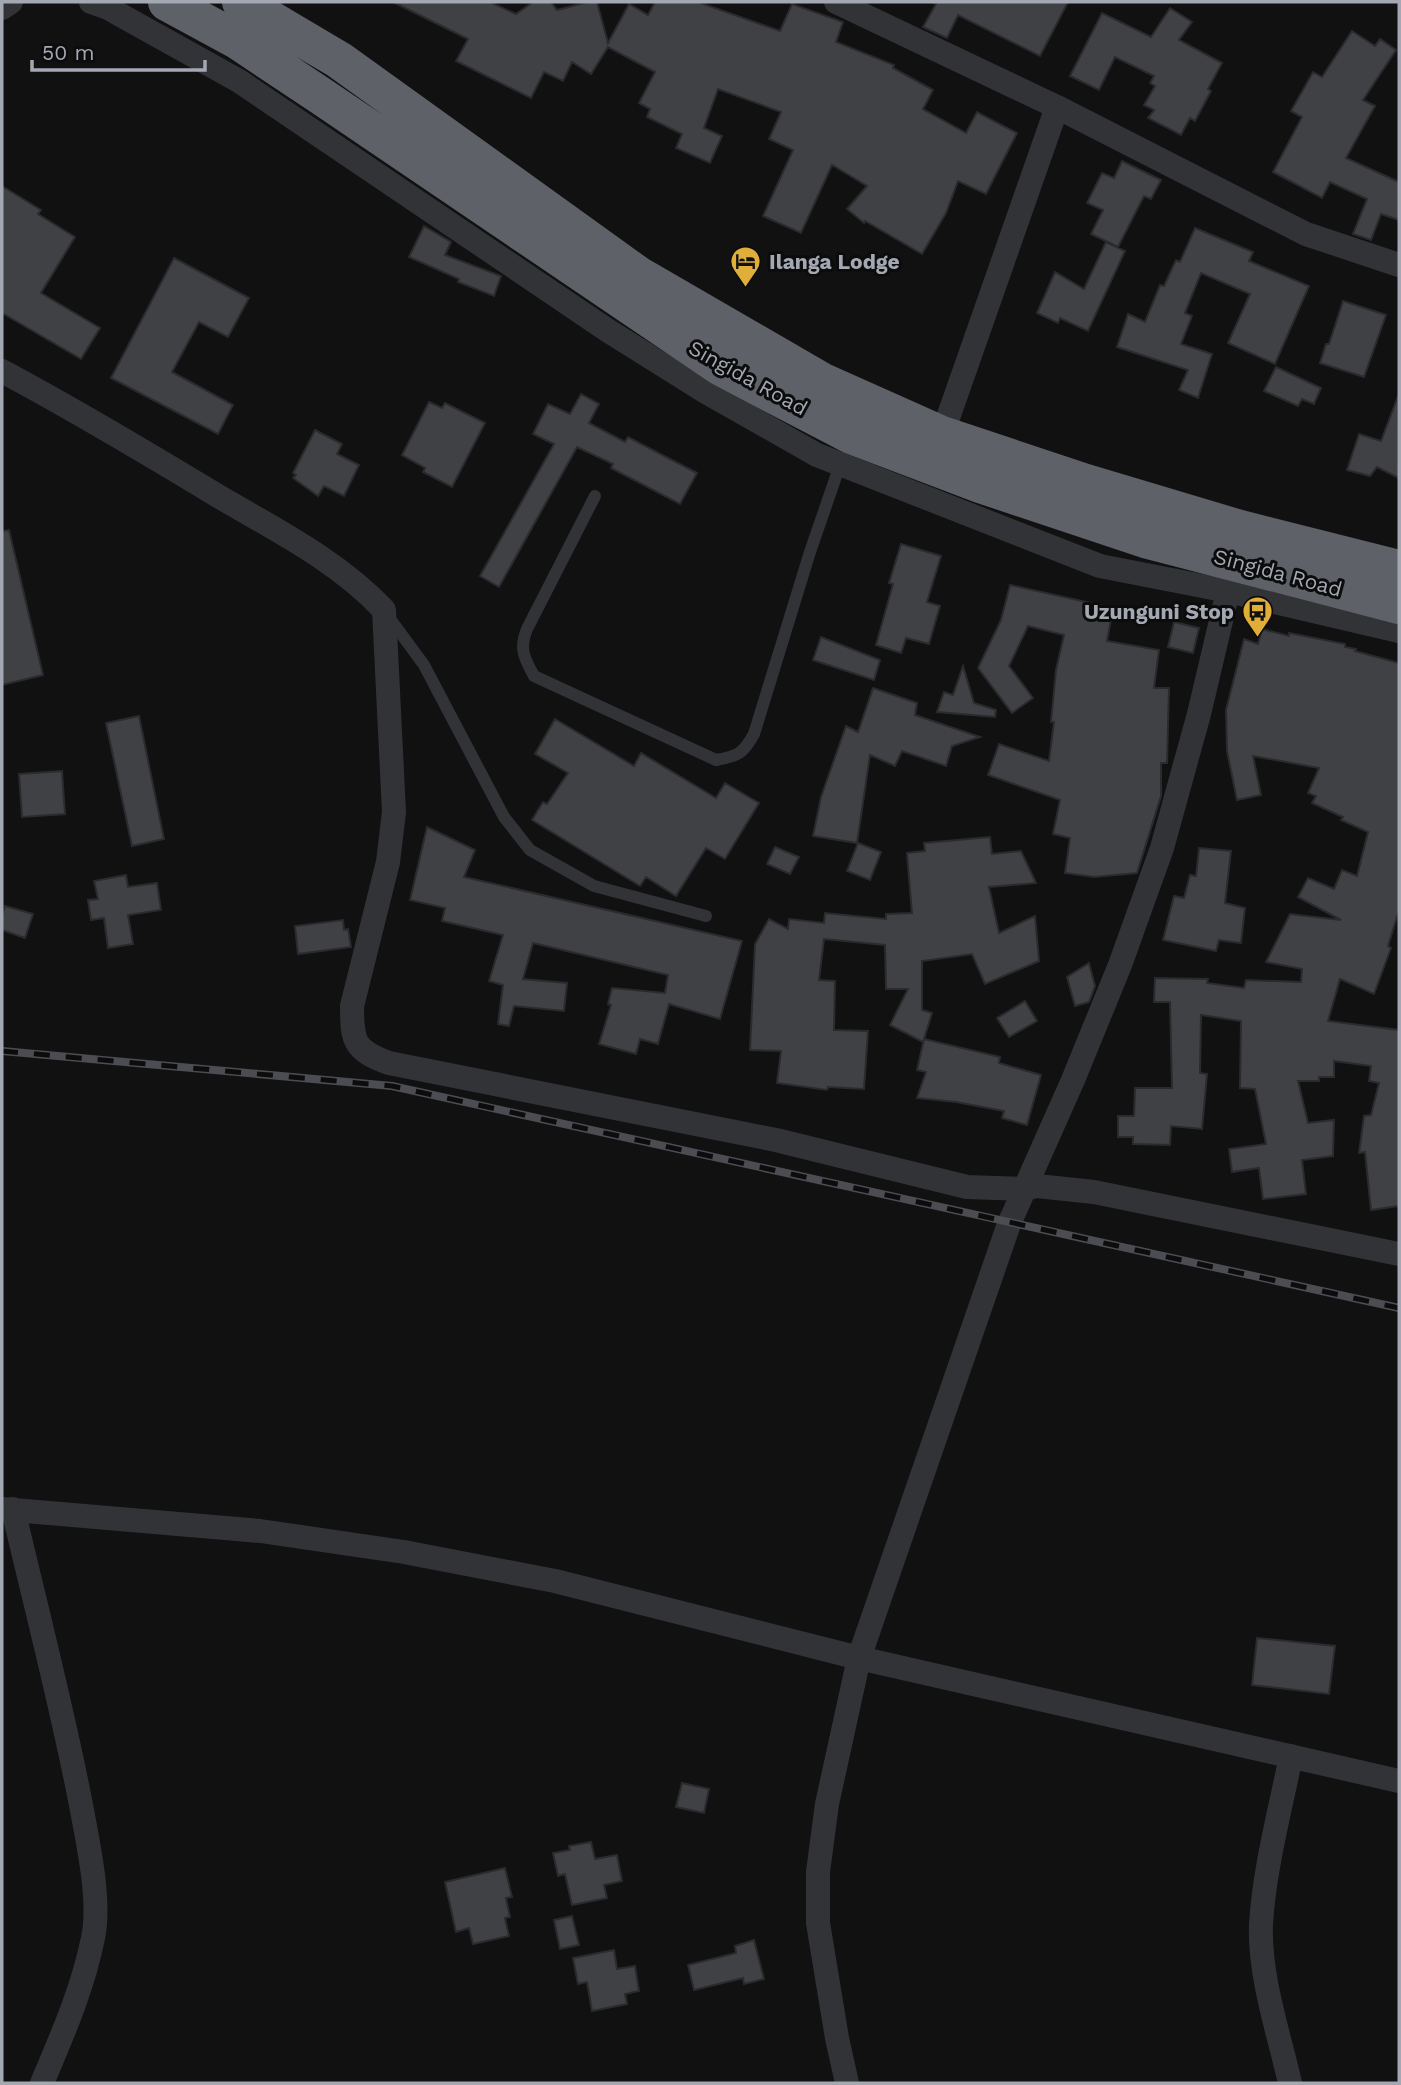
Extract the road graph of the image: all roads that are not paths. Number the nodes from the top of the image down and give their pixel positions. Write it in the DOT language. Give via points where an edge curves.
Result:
graph roads {
  1 [pos="11,2"];
  2 [pos="91,2"];
  3 [pos="167,2"];
  4 [pos="240,2"];
  5 [pos="836,2"];
  6 [pos="2,8"];
  7 [pos="1057,107"];
  8 [pos="1399,265"];
  9 [pos="2,371"];
  10 [pos="942,435"];
  11 [pos="846,450"];
  12 [pos="595,496"];
  13 [pos="1399,569"];
  14 [pos="1228,591"];
  15 [pos="1399,605"];
  16 [pos="384,610"];
  17 [pos="1399,631"];
  18 [pos="706,916"];
  19 [pos="1023,1189"];
  20 [pos="1399,1254"];
  21 [pos="7,1509"];
  22 [pos="859,1658"];
  23 [pos="1291,1756"];
  24 [pos="1399,1781"];
  25 [pos="42,2083"];
  26 [pos="847,2083"];
  27 [pos="1290,2083"];
  1 -- 6 [label="street"];
  2 -- 11 [label="street" via="239,80 706,392 817,455"];
  3 -- 11 [label="highway, Singida Road" via="237,40"];
  4 -- 10 [label="highway, Singida Road" via="339,60 638,275 821,381"];
  5 -- 7 [label="street"];
  7 -- 8 [label="street" via="1306,234"];
  7 -- 10 [label="street"];
  9 -- 16 [label="street" via="320,556"];
  10 -- 13 [label="highway, Singida Road" via="1086,484"];
  11 -- 12 [label="lane" via="754,734 746,749 734,757 716,760 534,676 524,658 521,643 527,629"];
  11 -- 14 [label="street" via="1100,566"];
  11 -- 15 [label="highway, Singida Road" via="980,484 1145,539"];
  14 -- 17 [label="street"];
  14 -- 19 [label="street" via="1162,848 1120,965"];
  16 -- 18 [label="lane" via="424,665 504,817 530,850 594,887"];
  16 -- 19 [label="street" via="394,812 388,862 352,1006 352,1025 367,1055 776,1140 967,1187"];
  19 -- 20 [label="street" via="1037,1186 1094,1192"];
  19 -- 22 [label="street"];
  21 -- 22 [label="street" via="260,1531 404,1552 555,1581"];
  21 -- 25 [label="street" via="73,1764 94,1894 94,1936 72,2013"];
  22 -- 23 [label="street"];
  22 -- 26 [label="street" via="827,1804 818,1872 818,1923"];
  23 -- 24 [label="street"];
  23 -- 27 [label="street" via="1261,1927 1267,1981"];
}
